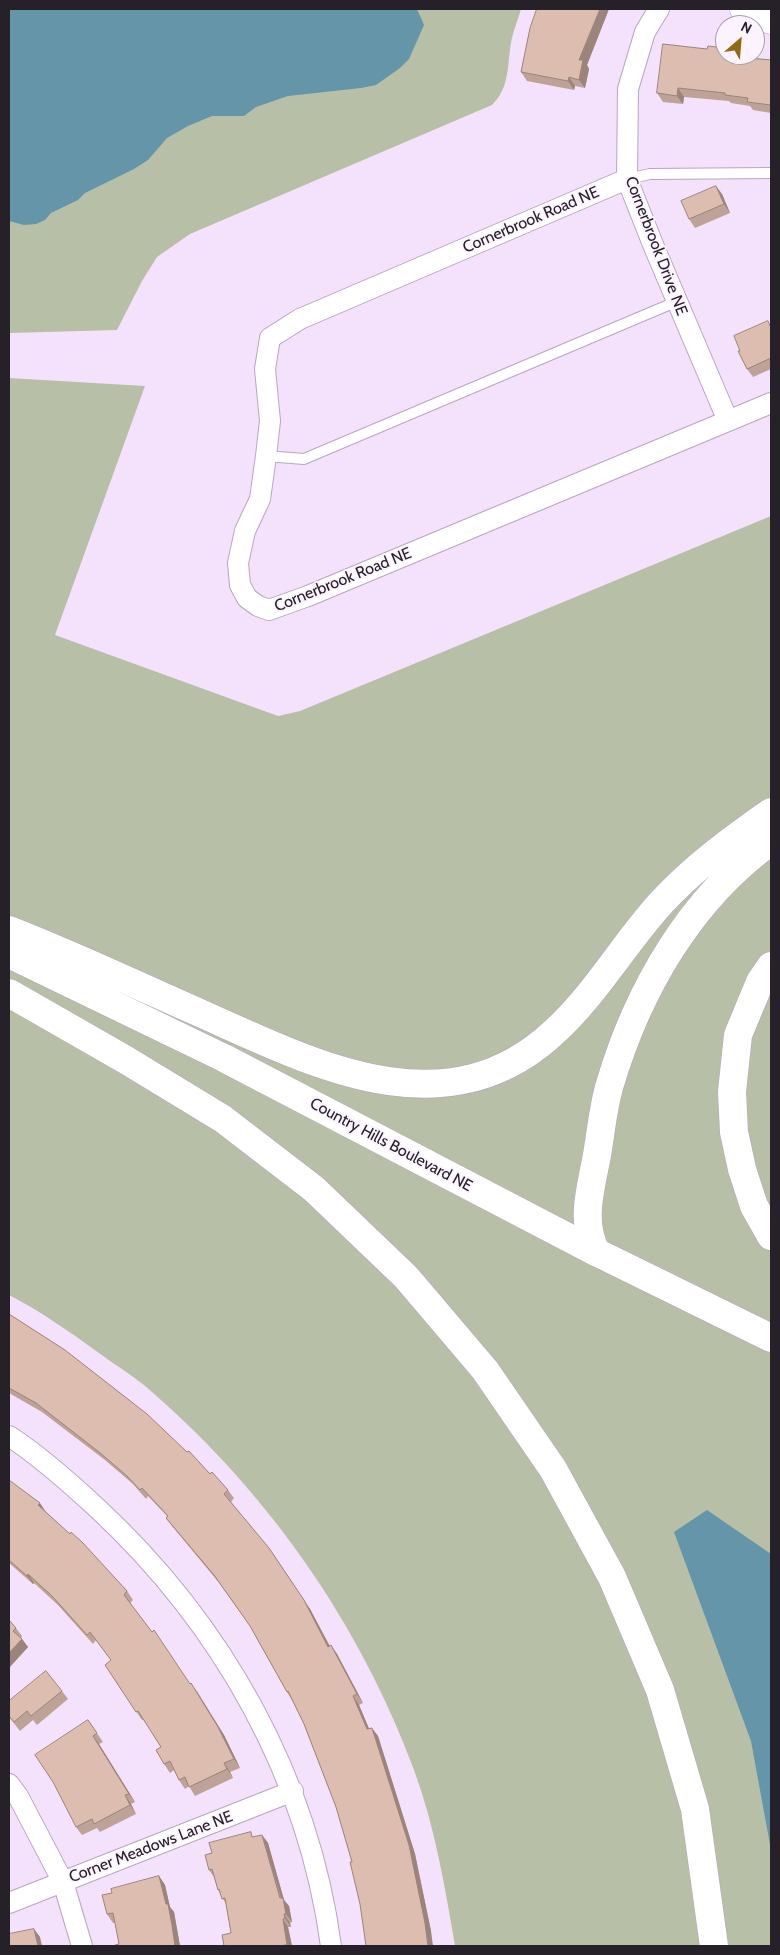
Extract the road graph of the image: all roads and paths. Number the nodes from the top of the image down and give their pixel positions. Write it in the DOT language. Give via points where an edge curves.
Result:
graph roads {
  1 [pos="659,9"];
  2 [pos="744,9"];
  3 [pos="771,20"];
  4 [pos="771,174"];
  5 [pos="626,179"];
  6 [pos="678,301"];
  7 [pos="771,403"];
  8 [pos="728,421"];
  9 [pos="266,456"];
  10 [pos="771,812"];
  11 [pos="771,841"];
  12 [pos="9,930"];
  13 [pos="9,954"];
  14 [pos="771,966"];
  15 [pos="9,993"];
  16 [pos="771,1236"];
  17 [pos="596,1252"];
  18 [pos="771,1338"];
  19 [pos="9,1436"];
  20 [pos="9,1784"];
  21 [pos="293,1791"];
  22 [pos="62,1882"];
  23 [pos="9,1903"];
  24 [pos="82,1946"];
  25 [pos="331,1946"];
  26 [pos="714,1946"];
  1 -- 5 [label="street, Cornerbrook Drive NE" via="645,32 628,89"];
  2 -- 3 [label="main road"];
  4 -- 5 [label="lane" via="650,174"];
  5 -- 6 [label="street, Cornerbrook Drive NE"];
  5 -- 9 [label="street, Cornerbrook Road NE" via="300,319 270,338 265,369 270,421"];
  6 -- 8 [label="street, Cornerbrook Drive NE"];
  6 -- 9 [label="lane" via="304,459"];
  7 -- 8 [label="street, Cornerbrook Road NE"];
  8 -- 9 [label="street, Cornerbrook Road NE" via="269,610 247,598 240,586 238,563 246,531 260,499"];
  10 -- 12 [label="main road" via="682,881 554,1033 513,1064 475,1078 446,1084 378,1079 302,1058"];
  11 -- 17 [label="main road" via="721,884 694,915 658,969 630,1025 609,1086 588,1204 590,1240"];
  13 -- 17 [label="main road, Country Hills Boulevard NE" via="224,1058"];
  14 -- 16 [label="main road" via="760,982 738,1035 732,1092 734,1132 742,1169 754,1206"];
  15 -- 26 [label="main road" via="223,1119 314,1189 406,1277 485,1370 553,1469 612,1577 660,1690 696,1810"];
  17 -- 18 [label="main road, Country Hills Boulevard NE"];
  19 -- 21 [label="street" via="69,1482 168,1582 246,1694"];
  20 -- 22 [label="street"];
  21 -- 22 [label="street, Corner Meadows Lane NE"];
  21 -- 25 [label="street" via="314,1859"];
  22 -- 23 [label="street, Corner Meadows Lane NE"];
  22 -- 24 [label="street"];
}
